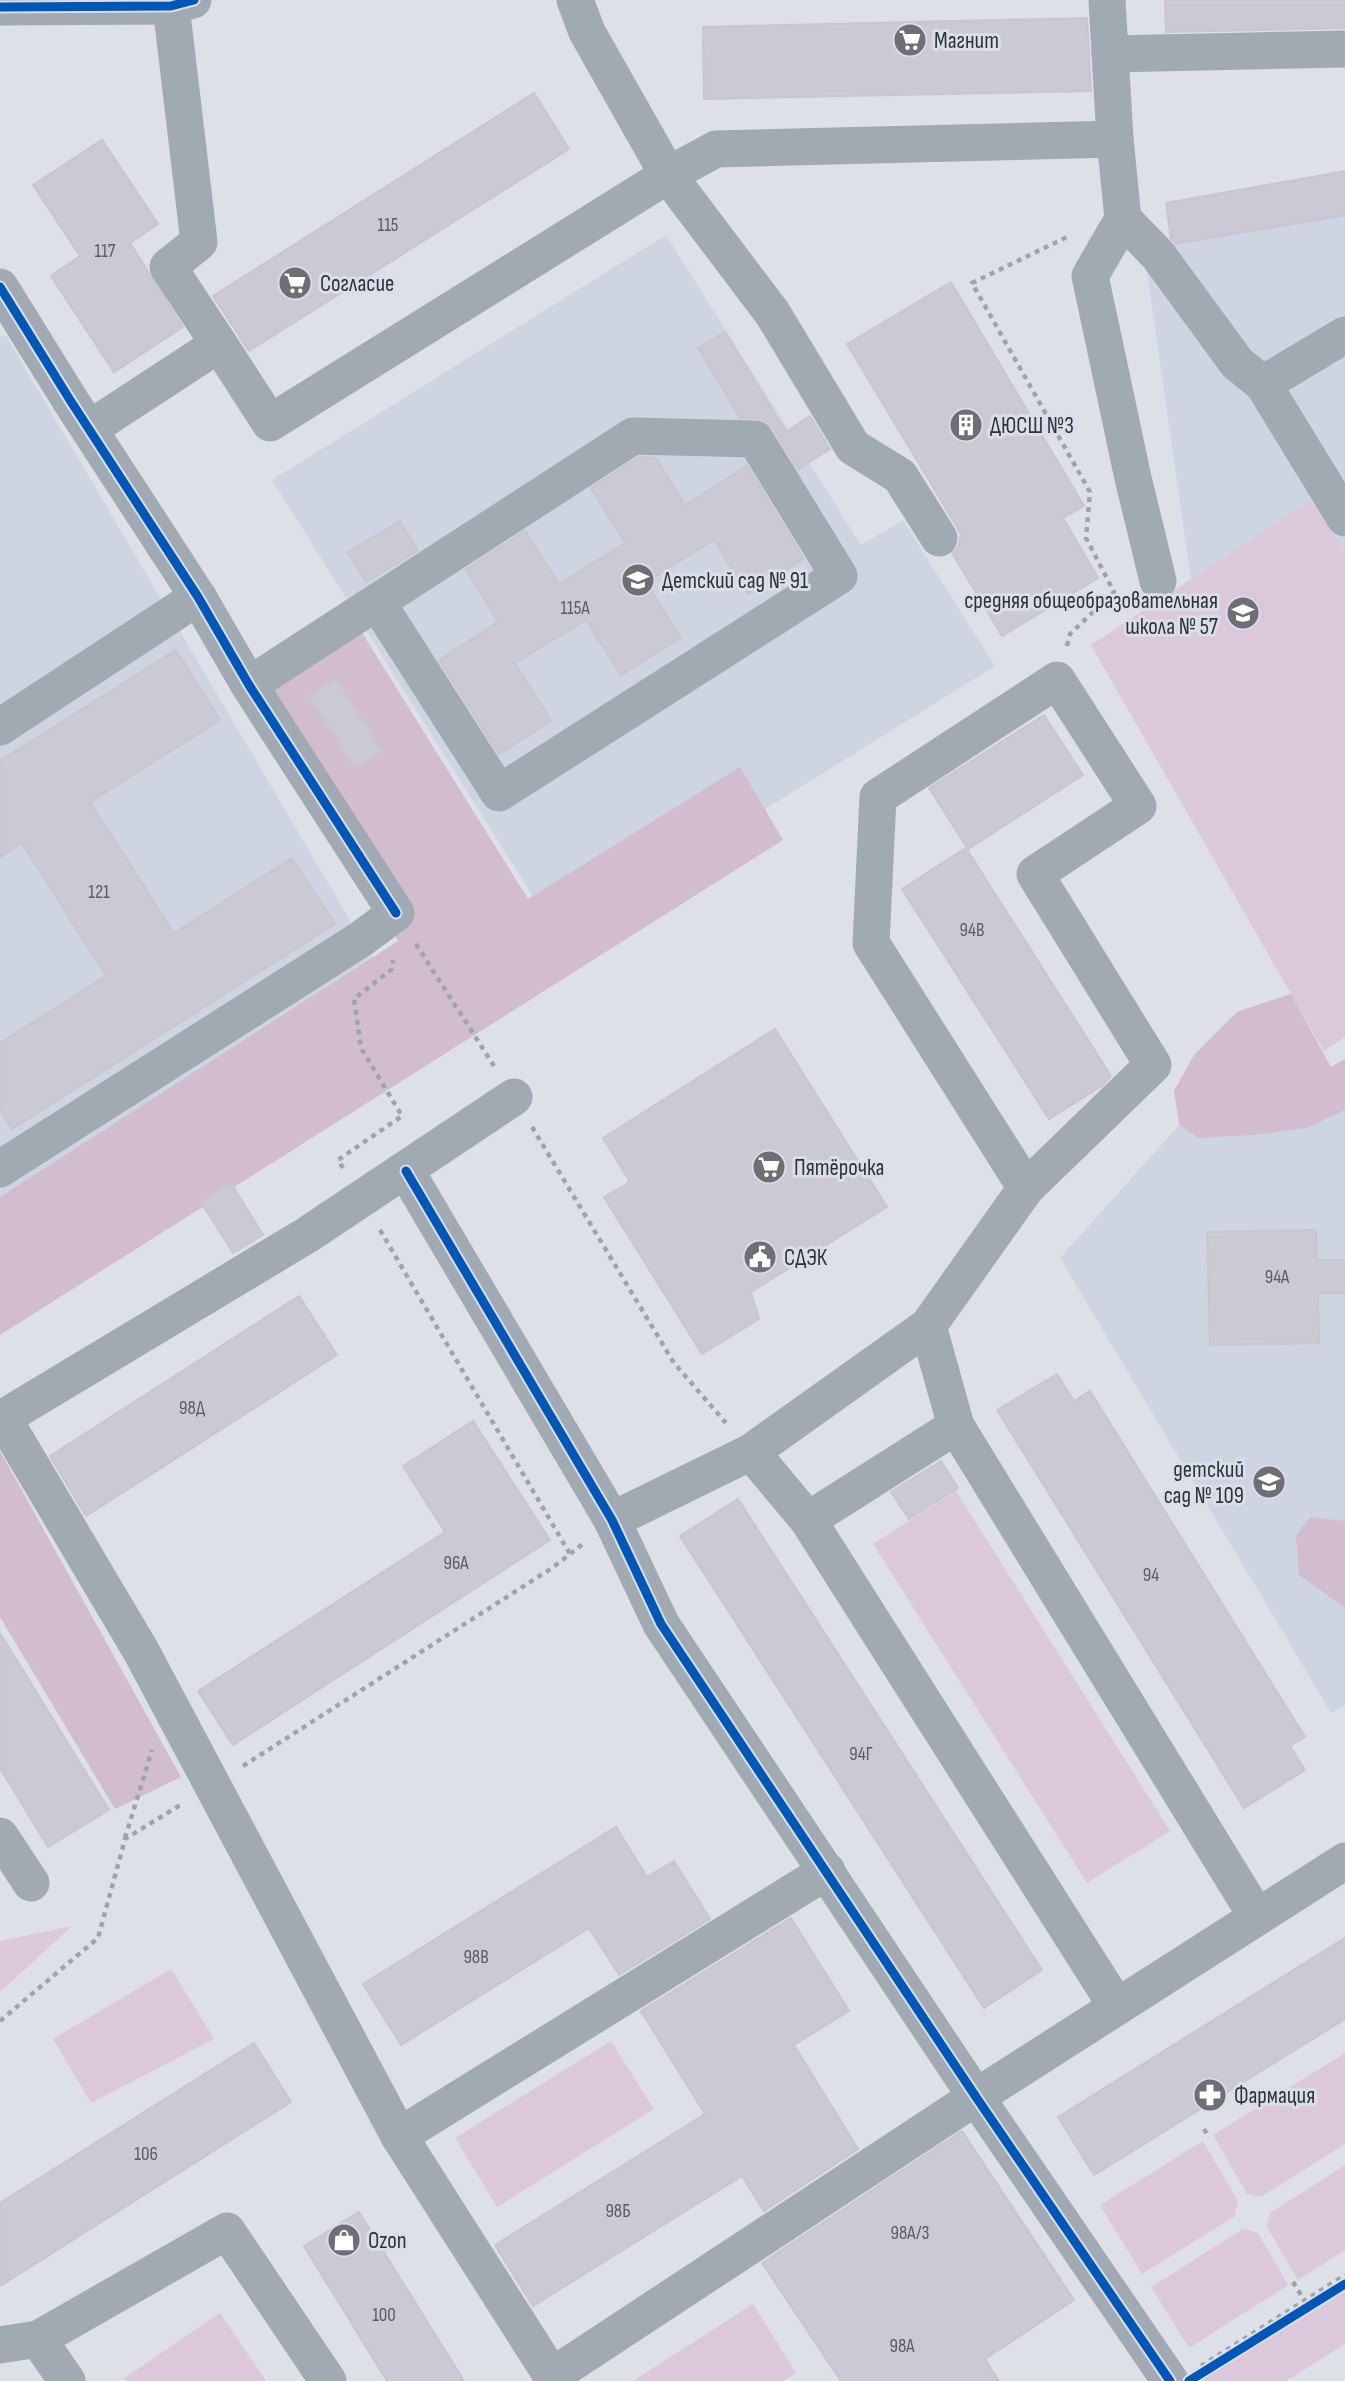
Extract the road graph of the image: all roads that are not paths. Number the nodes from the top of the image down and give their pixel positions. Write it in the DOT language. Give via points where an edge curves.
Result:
graph roads {
  1 [pos="575,0"];
  2 [pos="1107,0"];
  3 [pos="105,3"];
  4 [pos="183,3"];
  5 [pos="0,7"];
  6 [pos="1345,49"];
  7 [pos="1110,54"];
  8 [pos="1115,139"];
  9 [pos="668,175"];
  10 [pos="1123,219"];
  11 [pos="0,286"];
  12 [pos="1345,335"];
  13 [pos="219,344"];
  14 [pos="1263,384"];
  15 [pos="89,429"];
  16 [pos="1345,519"];
  17 [pos="939,538"];
  18 [pos="1158,581"];
  19 [pos="198,597"];
  20 [pos="377,602"];
  21 [pos="249,685"];
  22 [pos="0,727"];
  23 [pos="514,1097"];
  24 [pos="0,1169"];
  25 [pos="406,1171"];
  26 [pos="1026,1188"];
  27 [pos="928,1326"];
  28 [pos="956,1426"];
  29 [pos="751,1452"];
  30 [pos="612,1520"];
  31 [pos="808,1520"];
  32 [pos="0,1836"];
  33 [pos="1345,1861"];
  34 [pos="827,1871"];
  35 [pos="31,1883"];
  36 [pos="1256,1917"];
  37 [pos="1117,2007"];
  38 [pos="976,2097"];
  39 [pos="399,2136"];
  40 [pos="38,2339"];
  41 [pos="0,2345"];
  42 [pos="1188,2375"];
  43 [pos="554,2379"];
  44 [pos="67,2381"];
  45 [pos="328,2381"];
  1 -- 9 [label="street" via="587,32"];
  2 -- 7 [label="street"];
  3 -- 4 [label="street"];
  3 -- 5 [label="street"];
  4 -- 13 [label="street" via="199,242 168,267"];
  6 -- 7 [label="street"];
  7 -- 8 [label="street"];
  8 -- 9 [label="street" via="716,149"];
  8 -- 10 [label="street"];
  9 -- 13 [label="street" via="270,423"];
  9 -- 17 [label="street" via="773,314 853,447 901,476"];
  10 -- 14 [label="street" via="1158,255 1237,363"];
  10 -- 18 [label="street" via="1090,276"];
  11 -- 15 [label="street"];
  12 -- 14 [label="street"];
  13 -- 15 [label="street"];
  14 -- 16 [label="street"];
  15 -- 19 [label="street"];
  19 -- 21 [label="street"];
  19 -- 22 [label="street"];
  20 -- 20 [label="street" via="633,436 755,439 839,576 499,793"];
  20 -- 21 [label="street"];
  21 -- 24 [label="street" via="396,914"];
  23 -- 25 [label="street"];
  25 -- 30 [label="street"];
  25 -- 39 [label="street" via="3,1418 141,1651"];
  26 -- 26 [label="street" via="1153,1065 1035,874 1138,806 1057,680 878,797 871,943"];
  26 -- 27 [label="street"];
  27 -- 28 [label="street"];
  27 -- 29 [label="street"];
  28 -- 31 [label="street"];
  28 -- 36 [label="street"];
  29 -- 30 [label="street"];
  29 -- 31 [label="street"];
  30 -- 34 [label="street" via="661,1624"];
  31 -- 37 [label="street"];
  32 -- 35 [label="street"];
  33 -- 36 [label="street"];
  34 -- 38 [label="street"];
  34 -- 39 [label="street"];
  36 -- 37 [label="street"];
  37 -- 38 [label="street"];
  38 -- 42 [label="street"];
  38 -- 43 [label="street"];
  39 -- 43 [label="street"];
  40 -- 41 [label="street"];
  40 -- 44 [label="street"];
  40 -- 45 [label="street" via="227,2231"];
}
